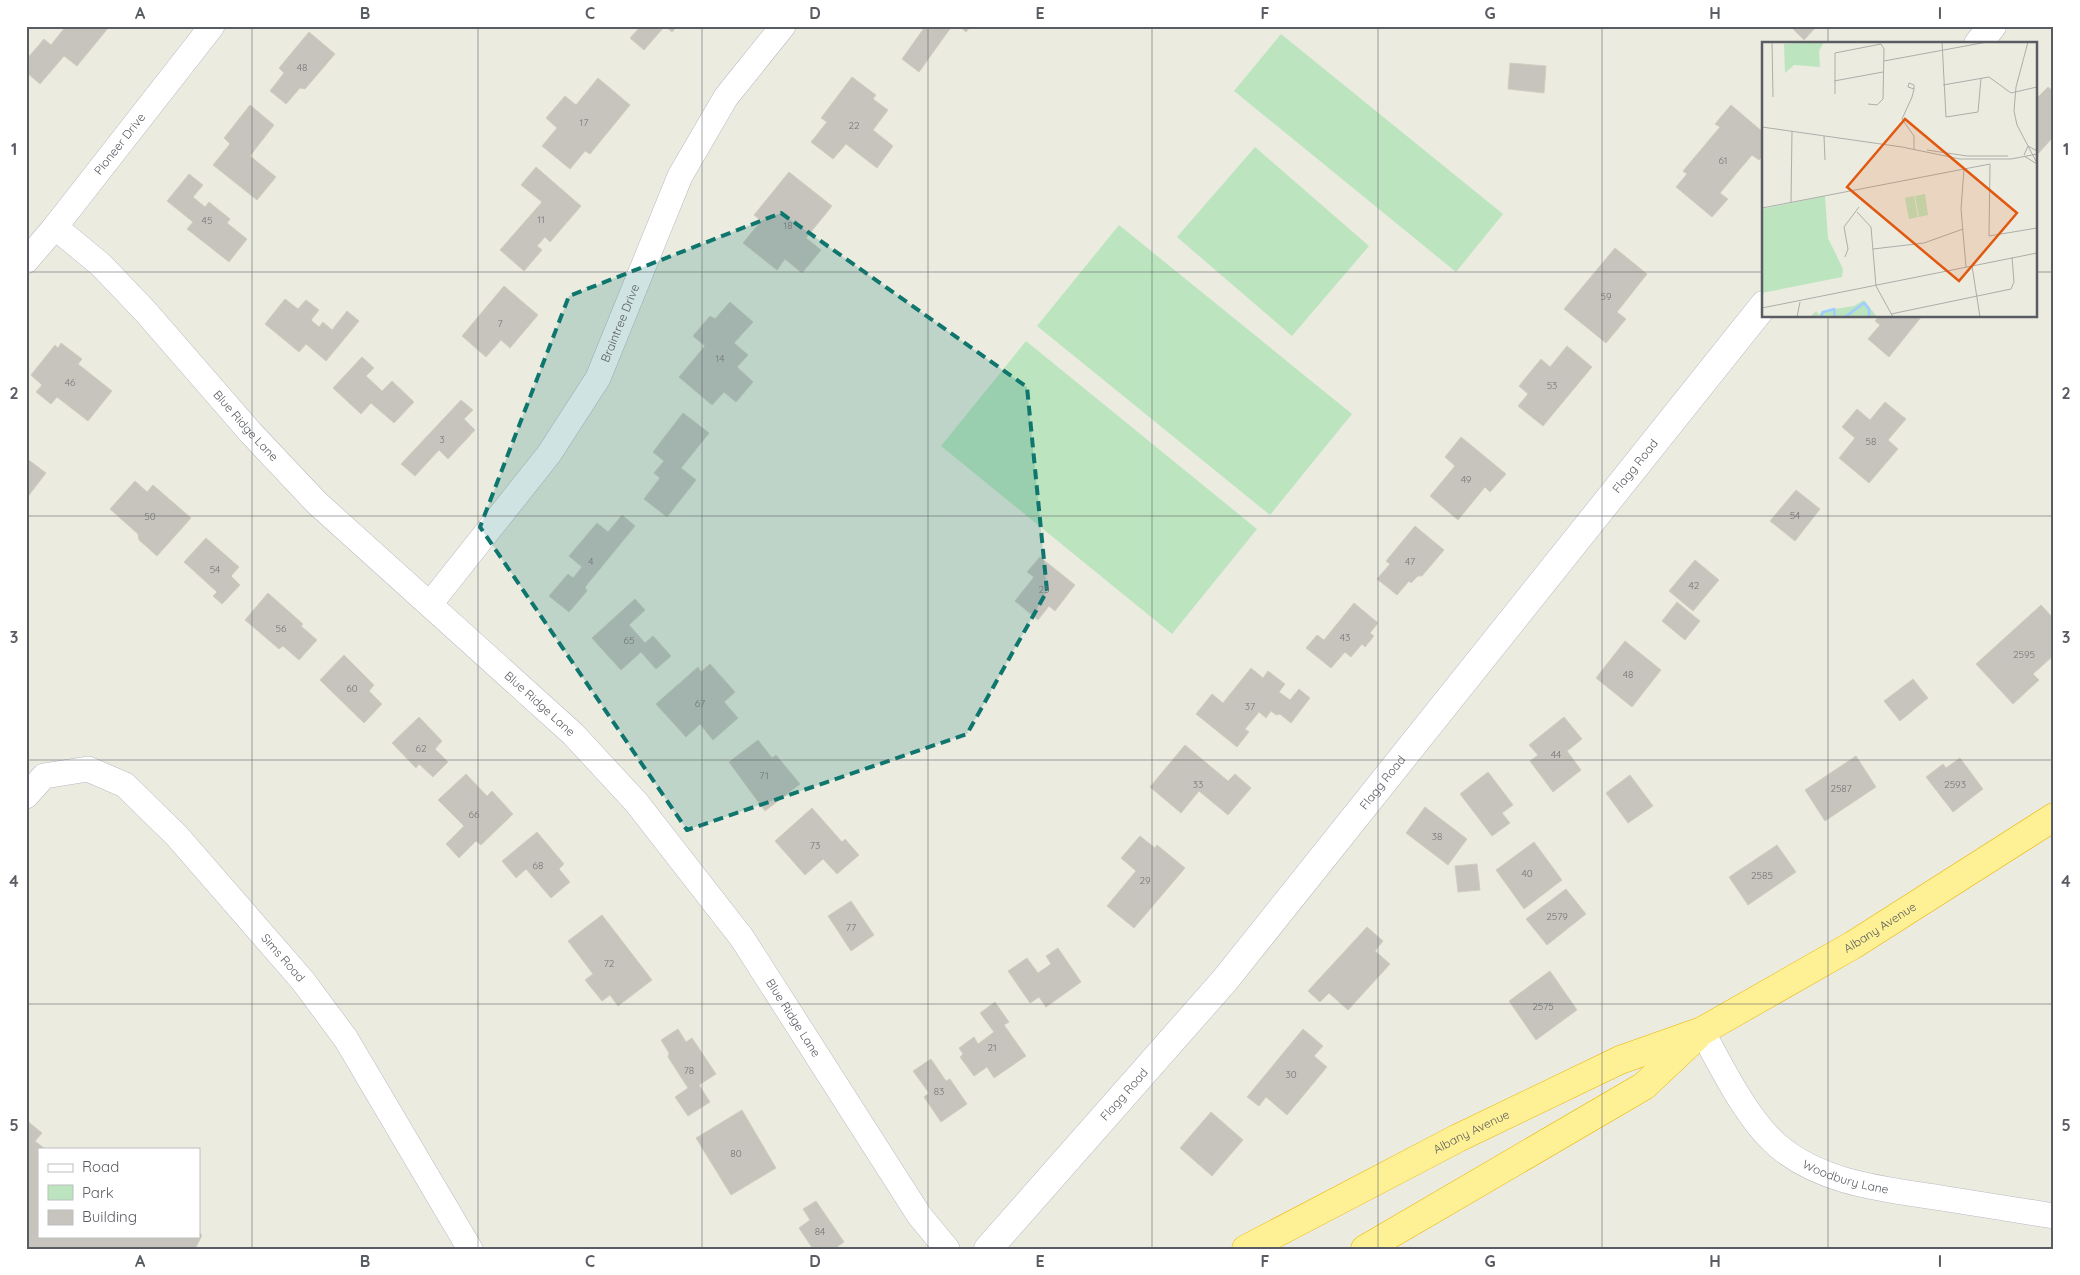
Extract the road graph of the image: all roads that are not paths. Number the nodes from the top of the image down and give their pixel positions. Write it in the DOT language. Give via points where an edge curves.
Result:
graph roads {
  1 [pos="212,26"];
  2 [pos="783,26"];
  3 [pos="1992,26"];
  4 [pos="1980,42"];
  5 [pos="55,227"];
  6 [pos="26,261"];
  7 [pos="1762,308"];
  8 [pos="430,604"];
  9 [pos="26,796"];
  10 [pos="2054,817"];
  11 [pos="1702,1031"];
  12 [pos="2054,1216"];
  13 [pos="470,1249"];
  14 [pos="947,1249"];
  15 [pos="988,1249"];
  16 [pos="1246,1249"];
  17 [pos="1366,1249"];
  1 -- 5 [label="street, Pioneer Drive"];
  2 -- 8 [label="street, Braintree Drive" via="726,97 680,176 598,378 549,454"];
  3 -- 4 [label="street"];
  5 -- 6 [label="street, Pioneer Drive"];
  5 -- 8 [label="street, Blue Ridge Lane" via="101,265 317,502"];
  7 -- 15 [label="street, Flagg Road" via="1225,980"];
  8 -- 14 [label="street, Blue Ridge Lane" via="573,734 636,802 742,938 919,1215"];
  9 -- 13 [label="street, Sims Road" via="44,776 88,769 125,785 177,836 303,981 346,1039"];
  10 -- 11 [label="highway, Albany Avenue" via="1853,945"];
  11 -- 12 [label="street, Woodbury Lane" via="1726,1076 1764,1131 1777,1145 1815,1170 1868,1187"];
  11 -- 16 [label="highway, Albany Avenue" via="1620,1060 1458,1138"];
  11 -- 17 [label="highway, Albany Avenue" via="1644,1086"];
}
